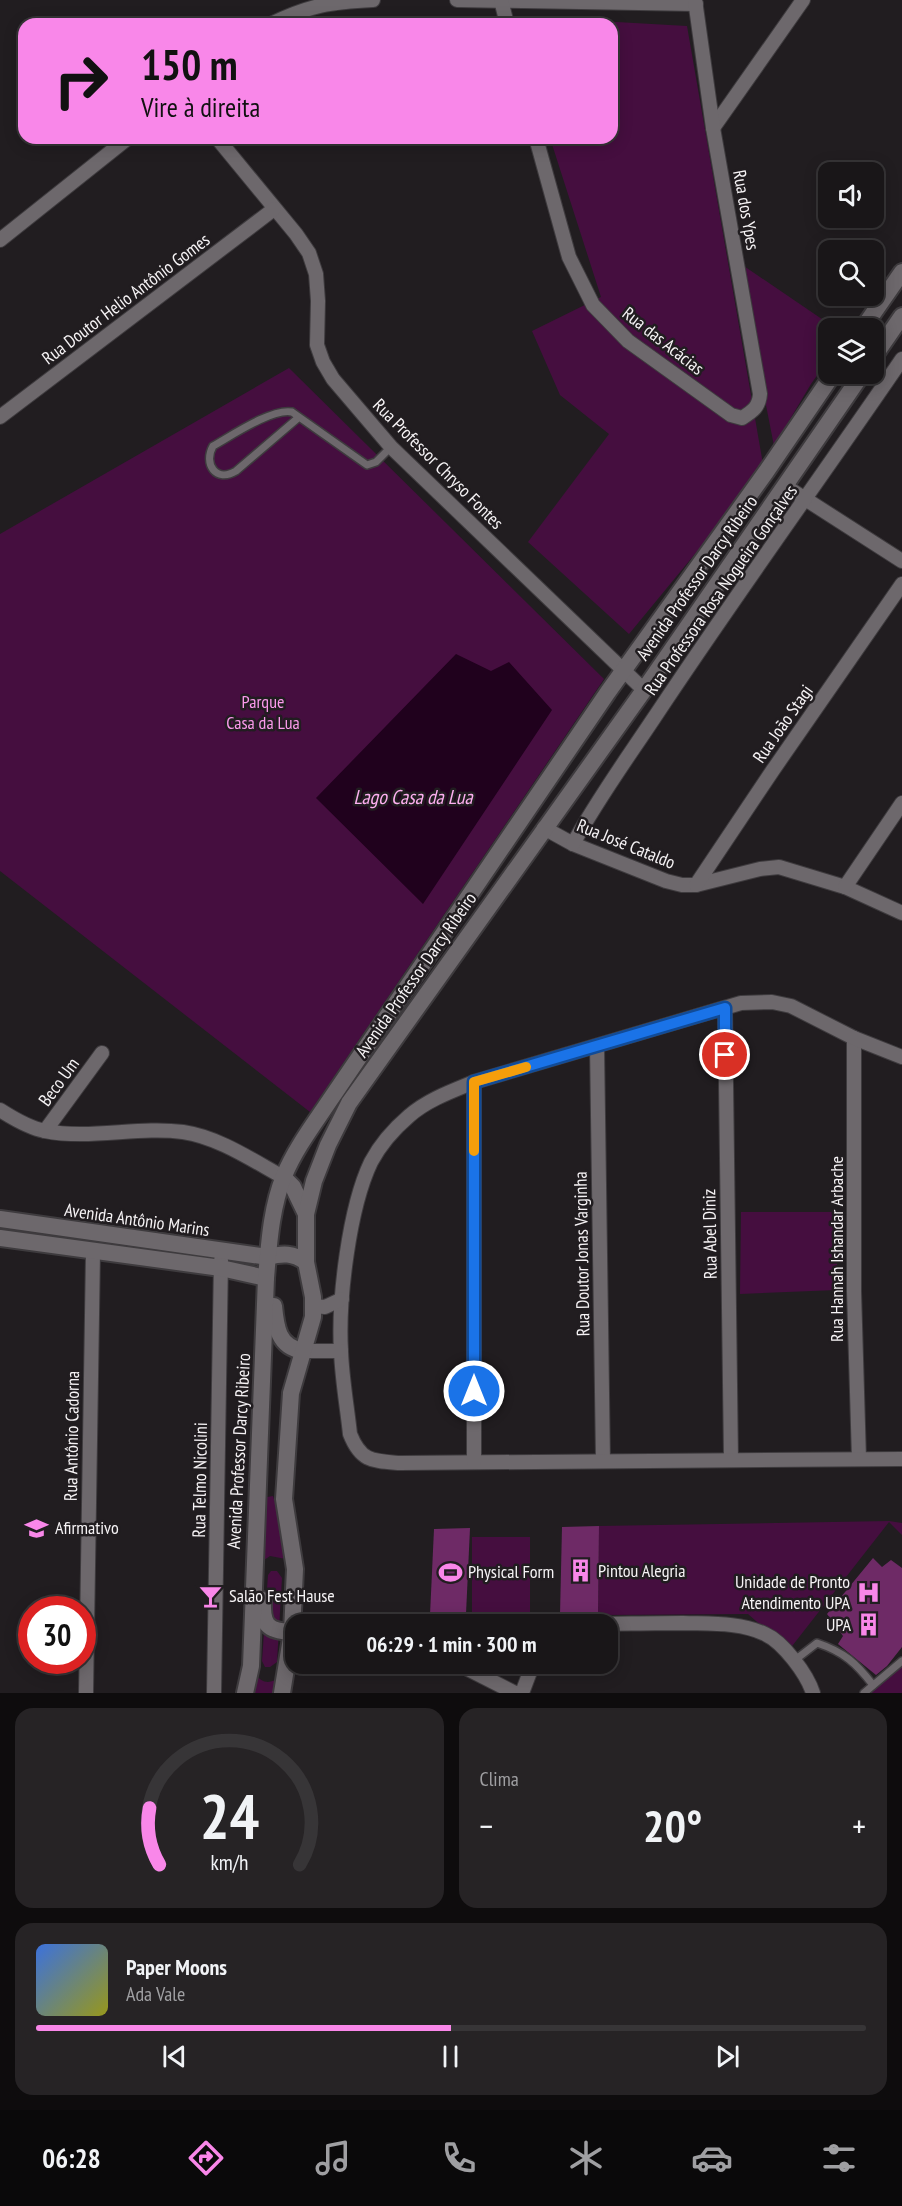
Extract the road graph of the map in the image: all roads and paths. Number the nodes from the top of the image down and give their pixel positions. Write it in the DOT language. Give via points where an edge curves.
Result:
graph roads {
  1 [pos="373,0"];
  2 [pos="457,0"];
  3 [pos="802,0"];
  4 [pos="501,1"];
  5 [pos="696,2"];
  6 [pos="284,18"];
  7 [pos="505,18"];
  8 [pos="713,128"];
  9 [pos="120,144"];
  10 [pos="222,144"];
  11 [pos="538,144"];
  12 [pos="274,209"];
  13 [pos="0,240"];
  14 [pos="902,272"];
  15 [pos="902,316"];
  16 [pos="870,318"];
  17 [pos="884,342"];
  18 [pos="902,359"];
  19 [pos="826,384"];
  20 [pos="855,384"];
  21 [pos="0,417"];
  22 [pos="298,418"];
  23 [pos="742,418"];
  24 [pos="392,447"];
  25 [pos="785,486"];
  26 [pos="806,499"];
  27 [pos="902,561"];
  28 [pos="901,587"];
  29 [pos="624,672"];
  30 [pos="644,690"];
  31 [pos="902,803"];
  32 [pos="544,828"];
  33 [pos="573,844"];
  34 [pos="696,885"];
  35 [pos="845,887"];
  36 [pos="902,913"];
  37 [pos="725,1008"];
  38 [pos="854,1038"];
  39 [pos="597,1046"];
  40 [pos="102,1053"];
  41 [pos="902,1057"];
  42 [pos="474,1082"];
  43 [pos="0,1110"];
  44 [pos="45,1131"];
  45 [pos="283,1177"];
  46 [pos="306,1214"];
  47 [pos="0,1220"];
  48 [pos="0,1238"];
  49 [pos="93,1252"];
  50 [pos="268,1257"];
  51 [pos="221,1260"];
  52 [pos="306,1262"];
  53 [pos="266,1283"];
  54 [pos="342,1299"];
  55 [pos="313,1306"];
  56 [pos="303,1351"];
  57 [pos="341,1351"];
  58 [pos="731,1459"];
  59 [pos="859,1459"];
  60 [pos="902,1459"];
  61 [pos="603,1461"];
  62 [pos="474,1462"];
  63 [pos="254,1556"];
  64 [pos="294,1614"];
  65 [pos="618,1624"];
  66 [pos="285,1631"];
  67 [pos="795,1660"];
  68 [pos="902,1661"];
  69 [pos="286,1674"];
  70 [pos="478,1674"];
  71 [pos="529,1674"];
  72 [pos="873,1685"];
  73 [pos="86,1693"];
  74 [pos="214,1693"];
  75 [pos="245,1693"];
  76 [pos="282,1693"];
  77 [pos="515,1693"];
  78 [pos="522,1693"];
  79 [pos="813,1693"];
  80 [pos="864,1693"];
  1 -- 6 [label="street" via="334,2"];
  2 -- 4 [label="street"];
  3 -- 8 [label="street"];
  4 -- 5 [label="street"];
  4 -- 7 [label="street"];
  5 -- 8 [label="street, Rua dos Ypes"];
  8 -- 23 [label="street, Rua dos Ypes" via="760,394 759,404"];
  9 -- 13 [label="street"];
  10 -- 12 [label="street, Rua Professor Chryso Fontes"];
  11 -- 23 [label="street, Rua das Acácias" via="569,257 593,305 628,340 731,415"];
  12 -- 21 [label="street, Rua Doutor Helio Antônio Gomes"];
  12 -- 24 [label="street, Rua Professor Chryso Fontes" via="309,253 318,301 317,345 323,362"];
  14 -- 16 [label="main road"];
  15 -- 17 [label="main road"];
  18 -- 26 [label="street, Rua Professora Rosa Nogueira Gonçalves"];
  19 -- 29 [label="main road, Avenida Professor Darcy Ribeiro"];
  20 -- 25 [label="main road, Avenida Professor Darcy Ribeiro"];
  22 -- 22 [label="lane" via="284,410 250,425 213,446 210,463 219,476 231,475"];
  22 -- 24 [label="lane" via="367,465"];
  24 -- 29 [label="street, Rua Professor Chryso Fontes"];
  25 -- 26 [label="street"];
  25 -- 30 [label="main road, Avenida Professor Darcy Ribeiro"];
  26 -- 27 [label="street"];
  26 -- 33 [label="street, Rua Professora Rosa Nogueira Gonçalves" via="674,685 591,810"];
  28 -- 34 [label="street, Rua João Stagi"];
  29 -- 30 [label="street, Rua Professor Chryso Fontes"];
  29 -- 45 [label="main road, Avenida Professor Darcy Ribeiro" via="367,1045"];
  30 -- 32 [label="main road, Avenida Professor Darcy Ribeiro"];
  31 -- 35 [label="street"];
  32 -- 33 [label="street, Rua José Cataldo"];
  32 -- 46 [label="main road, Avenida Professor Darcy Ribeiro" via="349,1103 314,1181"];
  33 -- 34 [label="street, Rua José Cataldo" via="666,880"];
  34 -- 35 [label="street, Rua José Cataldo" via="779,867"];
  35 -- 36 [label="street, Rua José Cataldo"];
  37 -- 38 [label="street" via="772,1002 791,1006"];
  37 -- 39 [label="street"];
  37 -- 58 [label="street, Rua Abel Diniz"];
  38 -- 41 [label="street"];
  38 -- 59 [label="street, Rua Hannah Ishandar Arbache" via="854,1292"];
  39 -- 42 [label="street"];
  39 -- 61 [label="street, Rua Doutor Jonas Varginha"];
  40 -- 44 [label="street, Beco Um"];
  42 -- 54 [label="street" via="436,1098 410,1115 372,1161 358,1198"];
  42 -- 62 [label="street"];
  43 -- 44 [label="street"];
  44 -- 45 [label="street" via="182,1132 218,1143"];
  45 -- 46 [label="main road"];
  45 -- 50 [label="main road, Avenida Professor Darcy Ribeiro"];
  46 -- 52 [label="main road, Avenida Professor Darcy Ribeiro"];
  47 -- 51 [label="main road, Avenida Antônio Marins"];
  48 -- 49 [label="main road, Avenida Antônio Marins"];
  49 -- 51 [label="main road, Avenida Antônio Marins"];
  49 -- 73 [label="street, Rua Antônio Cadorna"];
  50 -- 51 [label="main road, Avenida Antônio Marins"];
  50 -- 52 [label="main road, Avenida Antônio Marins" via="291,1254"];
  50 -- 53 [label="main road, Avenida Professor Darcy Ribeiro"];
  51 -- 53 [label="main road, Avenida Antônio Marins"];
  51 -- 74 [label="street, Rua Telmo Nicolini"];
  52 -- 55 [label="main road, Avenida Professor Darcy Ribeiro"];
  53 -- 56 [label="main road" via="279,1336 290,1347"];
  53 -- 63 [label="main road, Avenida Professor Darcy Ribeiro"];
  54 -- 55 [label="street" via="325,1307"];
  54 -- 57 [label="street"];
  55 -- 56 [label="main road, Avenida Professor Darcy Ribeiro"];
  56 -- 57 [label="street"];
  56 -- 64 [label="main road, Avenida Professor Darcy Ribeiro" via="291,1392 284,1499 294,1558"];
  57 -- 62 [label="street" via="350,1434 362,1456 400,1463"];
  58 -- 59 [label="street"];
  58 -- 61 [label="street"];
  59 -- 60 [label="street"];
  61 -- 62 [label="street"];
  63 -- 66 [label="main road" via="263,1577 264,1621 275,1630"];
  63 -- 75 [label="main road, Avenida Professor Darcy Ribeiro" via="251,1666"];
  65 -- 67 [label="street" via="744,1627 766,1634"];
  67 -- 72 [label="lane" via="817,1643 855,1662"];
  67 -- 79 [label="street"];
  68 -- 72 [label="lane"];
  69 -- 76 [label="main road, Avenida Professor Darcy Ribeiro"];
  70 -- 77 [label="street"];
  71 -- 78 [label="street"];
  72 -- 80 [label="lane"];
}
